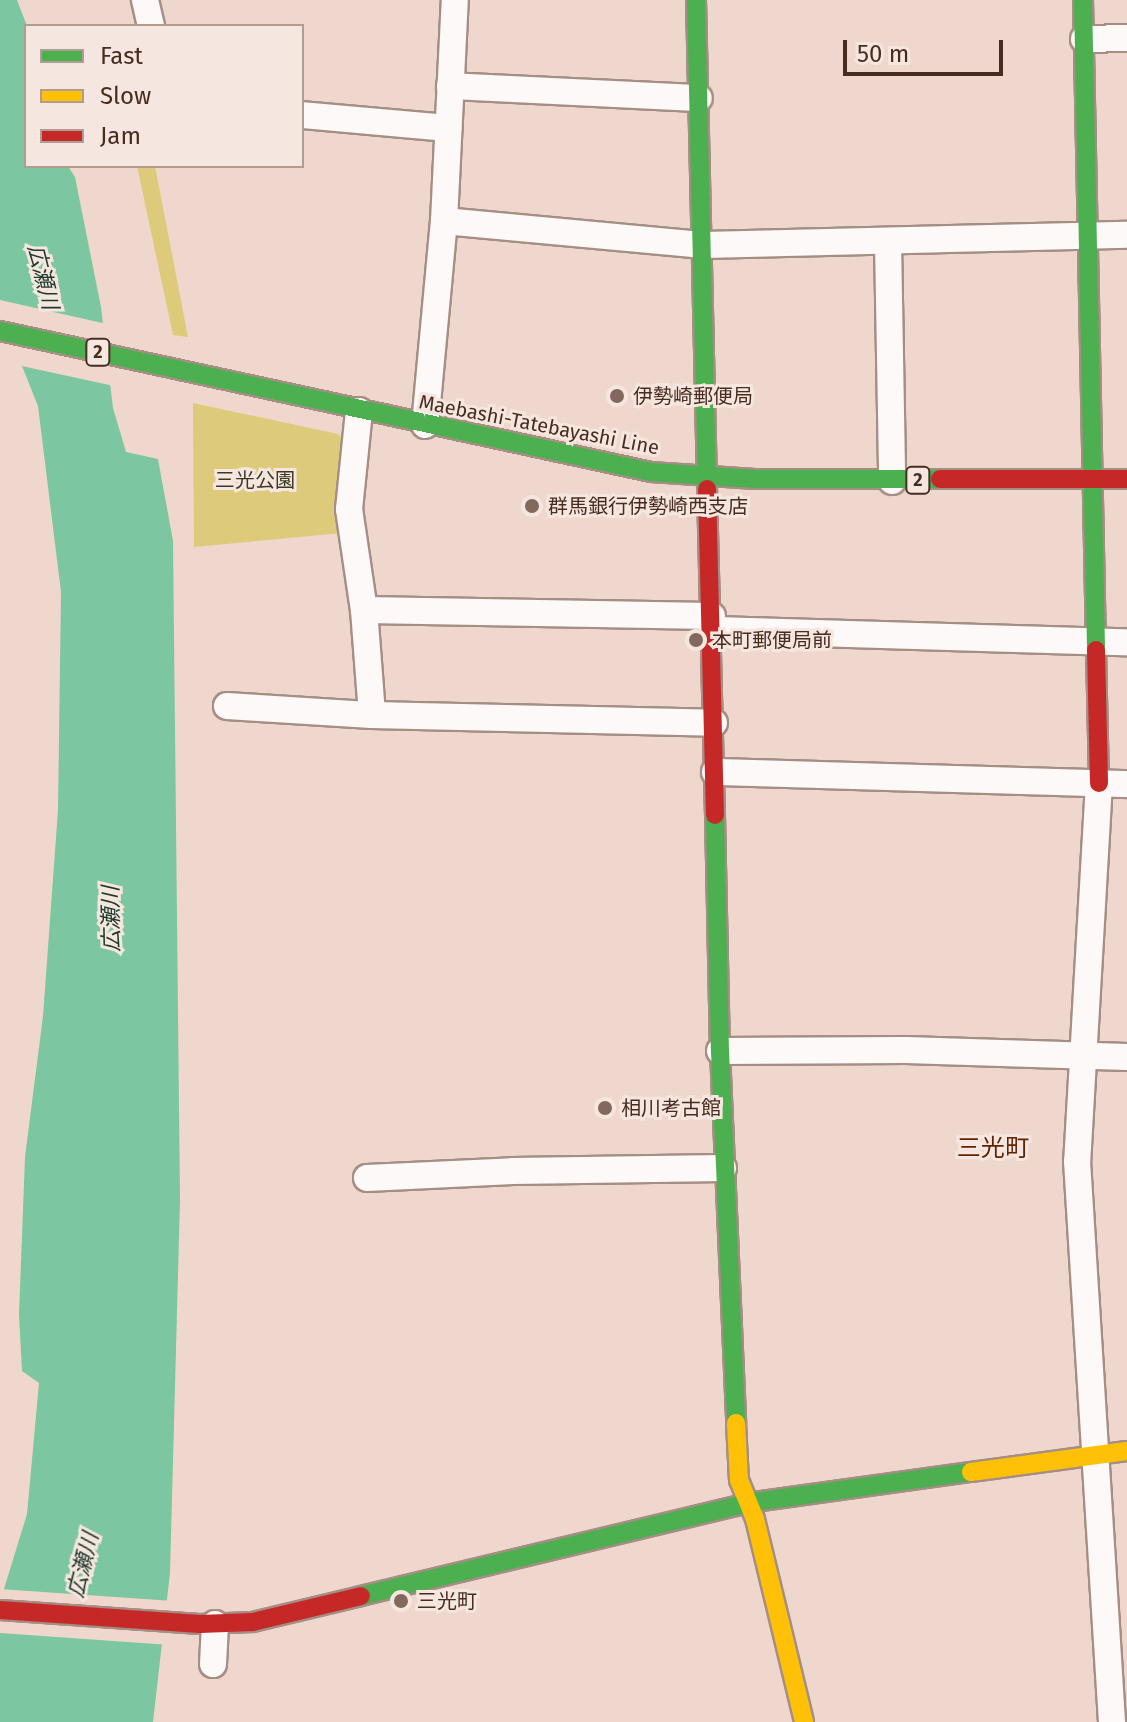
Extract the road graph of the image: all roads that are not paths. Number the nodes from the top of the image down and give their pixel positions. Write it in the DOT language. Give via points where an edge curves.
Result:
graph roads {
  1 [pos="145,0"];
  2 [pos="455,0"];
  3 [pos="696,0"];
  4 [pos="1083,0"];
  5 [pos="151,24"];
  6 [pos="1127,38"];
  7 [pos="1084,39"];
  8 [pos="450,86"];
  9 [pos="699,98"];
  10 [pos="304,115"];
  11 [pos="448,128"];
  12 [pos="444,221"];
  13 [pos="1127,235"];
  14 [pos="1087,236"];
  15 [pos="888,241"];
  16 [pos="704,245"];
  17 [pos="0,331"];
  18 [pos="359,411"];
  19 [pos="425,425"];
  20 [pos="709,477"];
  21 [pos="1091,479"];
  22 [pos="1127,479"];
  23 [pos="892,481"];
  24 [pos="364,610"];
  25 [pos="712,623"];
  26 [pos="1094,641"];
  27 [pos="1127,642"];
  28 [pos="227,706"];
  29 [pos="372,715"];
  30 [pos="714,723"];
  31 [pos="715,772"];
  32 [pos="1099,783"];
  33 [pos="1127,784"];
  34 [pos="720,1051"];
  35 [pos="1082,1055"];
  36 [pos="1127,1057"];
  37 [pos="723,1168"];
  38 [pos="367,1178"];
  39 [pos="1127,1451"];
  40 [pos="1094,1456"];
  41 [pos="747,1503"];
  42 [pos="0,1610"];
  43 [pos="208,1624"];
  44 [pos="213,1664"];
  45 [pos="804,1722"];
  46 [pos="1112,1722"];
  1 -- 5 [label="street"];
  2 -- 8 [label="street"];
  3 -- 9 [label="street"];
  4 -- 7 [label="street"];
  6 -- 7 [label="street"];
  7 -- 14 [label="street"];
  8 -- 9 [label="street"];
  8 -- 11 [label="street"];
  9 -- 16 [label="street"];
  10 -- 11 [label="street"];
  11 -- 12 [label="street"];
  12 -- 16 [label="street"];
  12 -- 19 [label="street"];
  13 -- 14 [label="street"];
  14 -- 15 [label="street"];
  14 -- 21 [label="street"];
  15 -- 16 [label="street"];
  15 -- 23 [label="street"];
  16 -- 20 [label="street"];
  17 -- 18 [label="street, Maebashi-Tatebayashi Line / 2"];
  18 -- 19 [label="street, Maebashi-Tatebayashi Line / 2"];
  18 -- 24 [label="street" via="349,509"];
  19 -- 20 [label="street, Maebashi-Tatebayashi Line / 2" via="603,464"];
  20 -- 23 [label="street, Maebashi-Tatebayashi Line / 2"];
  20 -- 25 [label="street"];
  21 -- 22 [label="street, Maebashi-Tatebayashi Line / 2"];
  21 -- 23 [label="street, Maebashi-Tatebayashi Line / 2"];
  21 -- 26 [label="street"];
  24 -- 25 [label="street"];
  24 -- 29 [label="street"];
  25 -- 26 [label="street"];
  25 -- 30 [label="street"];
  26 -- 27 [label="street"];
  26 -- 32 [label="street"];
  28 -- 29 [label="street"];
  29 -- 30 [label="street"];
  30 -- 31 [label="street"];
  31 -- 32 [label="street"];
  31 -- 34 [label="street"];
  32 -- 33 [label="street"];
  32 -- 35 [label="street"];
  34 -- 35 [label="street"];
  34 -- 37 [label="street"];
  35 -- 36 [label="street"];
  35 -- 40 [label="street" via="1077,1161"];
  37 -- 38 [label="street"];
  37 -- 41 [label="street" via="739,1480"];
  39 -- 40 [label="street"];
  40 -- 41 [label="street"];
  40 -- 46 [label="street"];
  41 -- 43 [label="street" via="253,1622"];
  41 -- 45 [label="street"];
  42 -- 43 [label="street"];
  43 -- 44 [label="street"];
}
